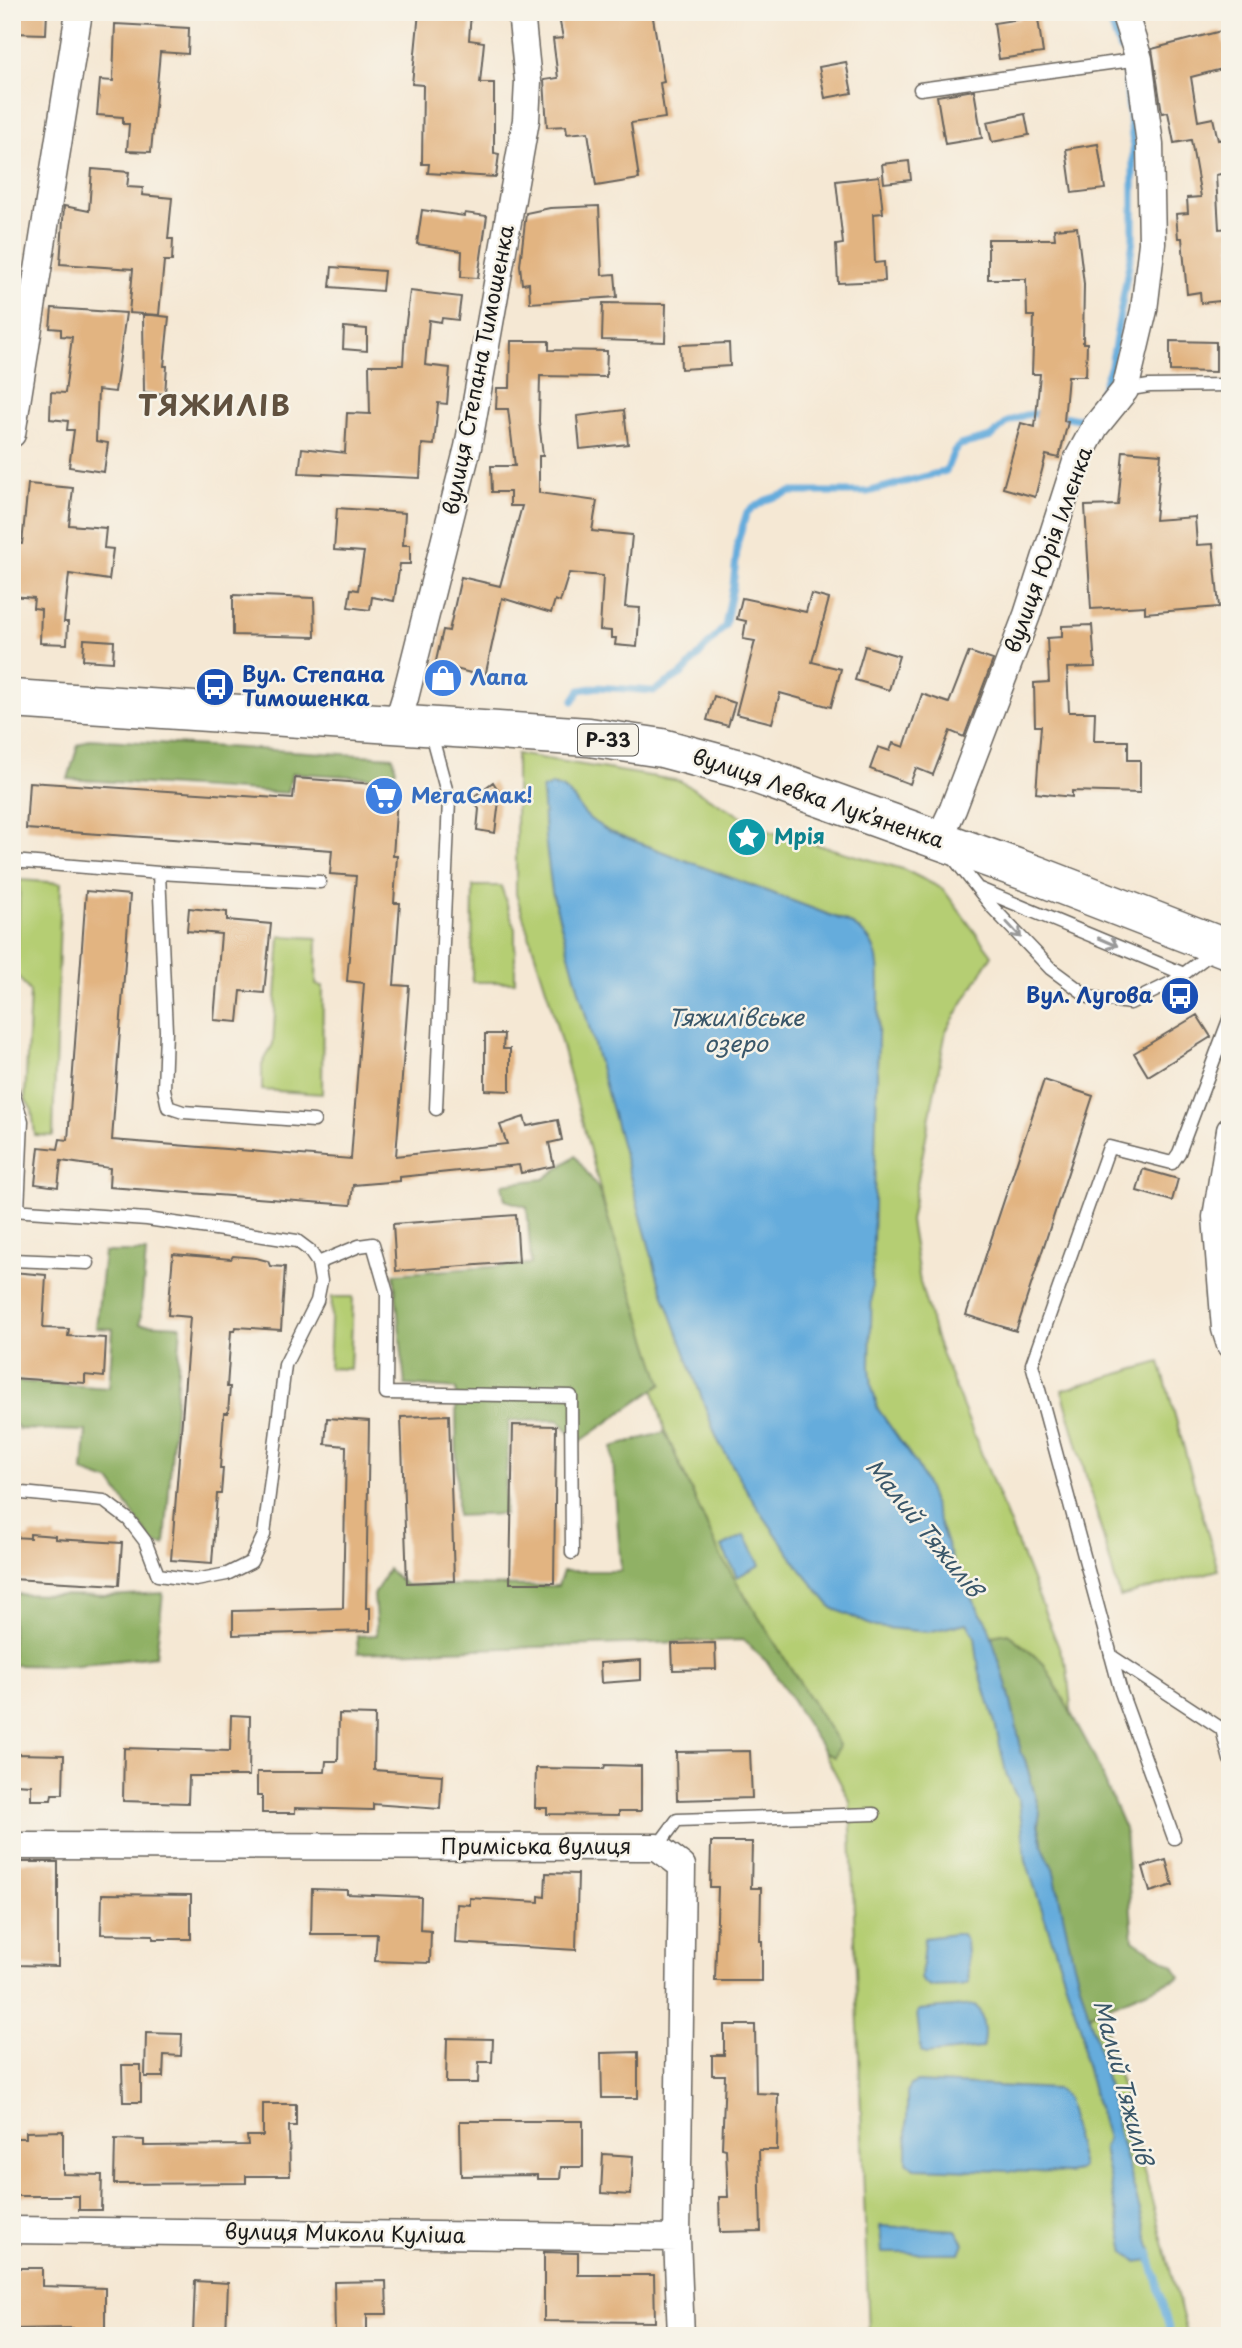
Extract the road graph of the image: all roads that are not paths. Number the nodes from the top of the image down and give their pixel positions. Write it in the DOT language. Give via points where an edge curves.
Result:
graph roads {
  1 [pos="79,12"];
  2 [pos="521,12"];
  3 [pos="1124,12"];
  4 [pos="1139,59"];
  5 [pos="920,89"];
  6 [pos="1230,385"];
  7 [pos="1125,390"];
  8 [pos="12,434"];
  9 [pos="18,699"];
  10 [pos="413,725"];
  11 [pos="939,839"];
  12 [pos="12,861"];
  13 [pos="159,873"];
  14 [pos="320,881"];
  15 [pos="977,888"];
  16 [pos="1225,948"];
  17 [pos="1184,974"];
  18 [pos="1230,1017"];
  19 [pos="12,1089"];
  20 [pos="436,1110"];
  21 [pos="314,1121"];
  22 [pos="1230,1130"];
  23 [pos="15,1210"];
  24 [pos="12,1260"];
  25 [pos="88,1263"];
  26 [pos="318,1263"];
  27 [pos="1226,1295"];
  28 [pos="1230,1345"];
  29 [pos="12,1492"];
  30 [pos="572,1553"];
  31 [pos="1111,1656"];
  32 [pos="1230,1760"];
  33 [pos="874,1814"];
  34 [pos="1174,1838"];
  35 [pos="12,1846"];
  36 [pos="657,1847"];
  37 [pos="12,2230"];
  38 [pos="677,2238"];
  39 [pos="681,2336"];
  1 -- 8 [label="street"];
  2 -- 10 [label="street, вулиця Степана Тимошенка" via="528,81 526,120 468,447 405,698"];
  3 -- 4 [label="street, вулиця Юрія Іллєнка"];
  4 -- 5 [label="lane"];
  4 -- 7 [label="street, вулиця Юрія Іллєнка" via="1150,145 1152,243 1144,310"];
  6 -- 7 [label="lane"];
  7 -- 11 [label="street, вулиця Юрія Іллєнка" via="1095,427 1076,462 1027,615"];
  9 -- 10 [label="main road, вулиця Левка Лукʼяненка / Р-33"];
  10 -- 11 [label="main road, вулиця Левка Лукʼяненка / Р-33" via="589,737 662,748 744,770"];
  10 -- 20 [label="lane" via="449,800"];
  11 -- 15 [label="lane"];
  11 -- 16 [label="main road, вулиця Левка Лукʼяненка / Р-33"];
  12 -- 13 [label="lane"];
  13 -- 14 [label="lane"];
  13 -- 21 [label="lane" via="168,1107 183,1112"];
  15 -- 17 [label="lane, one-way"];
  15 -- 17 [label="lane, one-way" via="1051,969 1089,997 1129,1003"];
  16 -- 17 [label="lane"];
  18 -- 31 [label="lane" via="1172,1163 1109,1147 1032,1364"];
  19 -- 23 [label="lane" via="22,1121"];
  22 -- 27 [label="street" via="1216,1217"];
  23 -- 26 [label="lane" via="148,1219 298,1241"];
  24 -- 25 [label="lane"];
  26 -- 29 [label="lane" via="317,1301 285,1365 264,1535 251,1562 227,1574 196,1580 158,1575 145,1541 129,1520 104,1500"];
  26 -- 30 [label="lane" via="373,1244 387,1293 386,1393 571,1396"];
  27 -- 28 [label="street" via="1225,1329"];
  31 -- 32 [label="lane" via="1222,1729"];
  31 -- 34 [label="lane"];
  33 -- 36 [label="lane" via="677,1820"];
  35 -- 36 [label="street, Приміська вулиця"];
  36 -- 38 [label="street, Приміська вулиця" via="682,1866"];
  37 -- 38 [label="street, вулиця Миколи Куліша"];
  38 -- 39 [label="street"];
}
